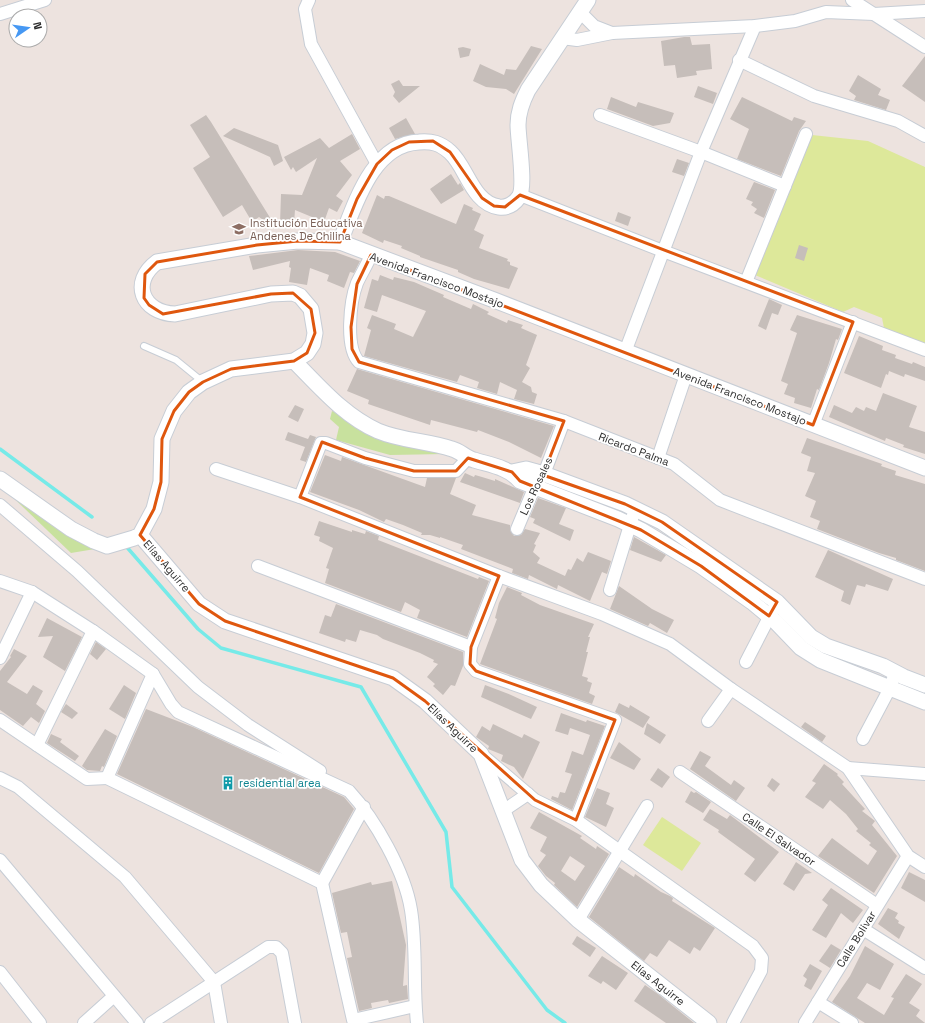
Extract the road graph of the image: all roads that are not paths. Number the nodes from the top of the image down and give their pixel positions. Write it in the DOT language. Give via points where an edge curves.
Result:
graph roads {
  1 [pos="45,0"];
  2 [pos="852,0"];
  3 [pos="305,2"];
  4 [pos="584,6"];
  5 [pos="6,8"];
  6 [pos="925,11"];
  7 [pos="874,14"];
  8 [pos="755,26"];
  9 [pos="612,33"];
  10 [pos="562,38"];
  11 [pos="925,47"];
  12 [pos="739,60"];
  13 [pos="600,115"];
  14 [pos="806,134"];
  15 [pos="925,136"];
  16 [pos="701,152"];
  17 [pos="377,164"];
  18 [pos="785,186"];
  19 [pos="520,195"];
  20 [pos="340,242"];
  21 [pos="663,251"];
  22 [pos="371,255"];
  23 [pos="746,282"];
  24 [pos="853,322"];
  25 [pos="144,346"];
  26 [pos="925,350"];
  27 [pos="625,352"];
  28 [pos="294,361"];
  29 [pos="686,375"];
  30 [pos="203,382"];
  31 [pos="564,421"];
  32 [pos="813,425"];
  33 [pos="468,458"];
  34 [pos="658,458"];
  35 [pos="925,468"];
  36 [pos="216,469"];
  37 [pos="512,472"];
  38 [pos="544,474"];
  39 [pos="0,479"];
  40 [pos="535,486"];
  41 [pos="300,497"];
  42 [pos="0,506"];
  43 [pos="635,509"];
  44 [pos="630,524"];
  45 [pos="517,529"];
  46 [pos="140,535"];
  47 [pos="258,566"];
  48 [pos="499,576"];
  49 [pos="925,579"];
  50 [pos="0,581"];
  51 [pos="610,590"];
  52 [pos="32,592"];
  53 [pos="777,602"];
  54 [pos="769,616"];
  55 [pos="93,631"];
  56 [pos="471,647"];
  57 [pos="0,658"];
  58 [pos="746,662"];
  59 [pos="895,673"];
  60 [pos="153,674"];
  61 [pos="925,685"];
  62 [pos="890,688"];
  63 [pos="731,689"];
  64 [pos="925,702"];
  65 [pos="0,720"];
  66 [pos="708,721"];
  67 [pos="863,739"];
  68 [pos="37,745"];
  69 [pos="481,754"];
  70 [pos="848,768"];
  71 [pos="680,772"];
  72 [pos="925,774"];
  73 [pos="0,778"];
  74 [pos="106,778"];
  75 [pos="349,791"];
  76 [pos="528,794"];
  77 [pos="647,806"];
  78 [pos="364,807"];
  79 [pos="503,810"];
  80 [pos="576,820"];
  81 [pos="620,851"];
  82 [pos="908,856"];
  83 [pos="0,860"];
  84 [pos="925,867"];
  85 [pos="322,883"];
  86 [pos="877,905"];
  87 [pos="578,920"];
  88 [pos="863,929"];
  89 [pos="925,968"];
  90 [pos="0,972"];
  91 [pos="214,982"];
  92 [pos="114,996"];
  93 [pos="818,1002"];
  94 [pos="415,1006"];
  95 [pos="40,1023"];
  96 [pos="84,1023"];
  97 [pos="137,1023"];
  98 [pos="151,1023"];
  99 [pos="222,1023"];
  100 [pos="295,1023"];
  101 [pos="417,1023"];
  102 [pos="710,1023"];
  103 [pos="734,1023"];
  104 [pos="805,1023"];
  105 [pos="852,1023"];
  1 -- 5 [label="street"];
  2 -- 7 [label="street"];
  3 -- 17 [label="street" via="311,44"];
  4 -- 9 [label="street" via="594,26"];
  4 -- 10 [label="street"];
  6 -- 7 [label="street"];
  7 -- 8 [label="street" via="826,12 795,21"];
  7 -- 11 [label="street"];
  8 -- 9 [label="street"];
  8 -- 12 [label="street"];
  9 -- 10 [label="street" via="578,40"];
  10 -- 19 [label="street" via="521,105 518,124 522,181"];
  12 -- 15 [label="street" via="814,96 898,121"];
  12 -- 16 [label="street"];
  13 -- 16 [label="street"];
  14 -- 18 [label="street"];
  16 -- 18 [label="street"];
  16 -- 21 [label="street"];
  17 -- 19 [label="street" via="392,150 410,142 433,141 450,152 482,198 494,206 505,208 515,202"];
  17 -- 20 [label="street" via="357,200"];
  18 -- 23 [label="street"];
  19 -- 21 [label="street"];
  20 -- 22 [label="street, Avenida Francisco Mostajo"];
  20 -- 28 [label="street, Avenida Francisco Mostajo" via="298,241 257,245 157,262 145,274 142,290 144,298 149,305 163,314 175,314 271,294 293,293 300,296 311,310 315,333 313,344 307,353"];
  21 -- 23 [label="street"];
  21 -- 27 [label="street"];
  22 -- 27 [label="street, Avenida Francisco Mostajo"];
  22 -- 31 [label="street, Ricardo Palma" via="357,284 352,304 354,356 359,362"];
  23 -- 24 [label="street"];
  24 -- 26 [label="street"];
  24 -- 32 [label="street"];
  25 -- 30 [label="lane" via="176,360"];
  27 -- 29 [label="street, Avenida Francisco Mostajo"];
  28 -- 30 [label="street" via="231,369"];
  28 -- 33 [label="street" via="350,414 378,430 454,449"];
  29 -- 32 [label="street, Avenida Francisco Mostajo"];
  29 -- 34 [label="street"];
  30 -- 46 [label="street" via="189,392 174,411 162,439 161,482 154,509"];
  31 -- 34 [label="street, Ricardo Palma"];
  31 -- 38 [label="street, Los Rosales"];
  32 -- 35 [label="street, Avenida Francisco Mostajo"];
  33 -- 37 [label="street"];
  33 -- 41 [label="street" via="456,471 414,471 321,443"];
  34 -- 49 [label="street, Ricardo Palma" via="674,464 720,500"];
  36 -- 41 [label="street"];
  37 -- 38 [label="street" via="526,469"];
  37 -- 40 [label="street" via="520,481"];
  38 -- 40 [label="street, Los Rosales"];
  38 -- 43 [label="street"];
  39 -- 46 [label="street" via="71,529 94,541 107,546"];
  40 -- 44 [label="street"];
  40 -- 45 [label="street, Los Rosales"];
  41 -- 48 [label="street"];
  42 -- 75 [label="street" via="77,572 198,687 248,726"];
  43 -- 44 [label="street"];
  43 -- 53 [label="street" via="662,522"];
  44 -- 51 [label="street"];
  44 -- 54 [label="street" via="701,566"];
  46 -- 69 [label="street, Elías Aguirre" via="199,604 225,621 393,678 425,701"];
  47 -- 56 [label="street"];
  48 -- 56 [label="street"];
  48 -- 63 [label="street" via="602,614 670,644"];
  50 -- 52 [label="street"];
  52 -- 55 [label="street"];
  52 -- 57 [label="street"];
  53 -- 54 [label="street"];
  53 -- 59 [label="street" via="811,637 826,646 883,666"];
  54 -- 58 [label="street"];
  54 -- 62 [label="street" via="801,648 820,660"];
  55 -- 60 [label="street"];
  55 -- 68 [label="street"];
  56 -- 80 [label="street" via="470,664 476,671 615,720"];
  59 -- 61 [label="street"];
  59 -- 62 [label="street"];
  60 -- 74 [label="street"];
  60 -- 75 [label="street" via="178,712"];
  62 -- 64 [label="street"];
  62 -- 67 [label="street"];
  63 -- 66 [label="street"];
  63 -- 70 [label="street"];
  65 -- 68 [label="street"];
  68 -- 74 [label="street" via="87,779"];
  69 -- 76 [label="street"];
  69 -- 79 [label="street, Elías Aguirre"];
  70 -- 72 [label="street"];
  70 -- 82 [label="street"];
  71 -- 86 [label="street, Calle El Salvador"];
  73 -- 91 [label="street" via="18,787 125,877"];
  74 -- 85 [label="street"];
  75 -- 78 [label="street"];
  76 -- 79 [label="street"];
  76 -- 80 [label="street"];
  77 -- 81 [label="street"];
  78 -- 85 [label="street"];
  78 -- 94 [label="street" via="402,876 411,909"];
  79 -- 87 [label="street, Elías Aguirre" via="522,860 541,885"];
  80 -- 81 [label="street"];
  81 -- 87 [label="street"];
  81 -- 103 [label="street" via="753,946 762,958 761,971"];
  82 -- 84 [label="street"];
  82 -- 86 [label="street, Calle Bolivar"];
  83 -- 92 [label="street"];
  85 -- 94 [label="street" via="353,1020"];
  86 -- 88 [label="street, Calle Bolivar"];
  87 -- 102 [label="street, Elías Aguirre"];
  88 -- 89 [label="street"];
  88 -- 93 [label="street, Calle Bolivar"];
  90 -- 95 [label="street"];
  91 -- 98 [label="street"];
  91 -- 99 [label="street"];
  91 -- 100 [label="street" via="268,947 276,947 282,953"];
  92 -- 96 [label="street"];
  92 -- 97 [label="street"];
  93 -- 104 [label="street, Calle Bolivar"];
  93 -- 105 [label="street"];
  94 -- 101 [label="street"];
}
